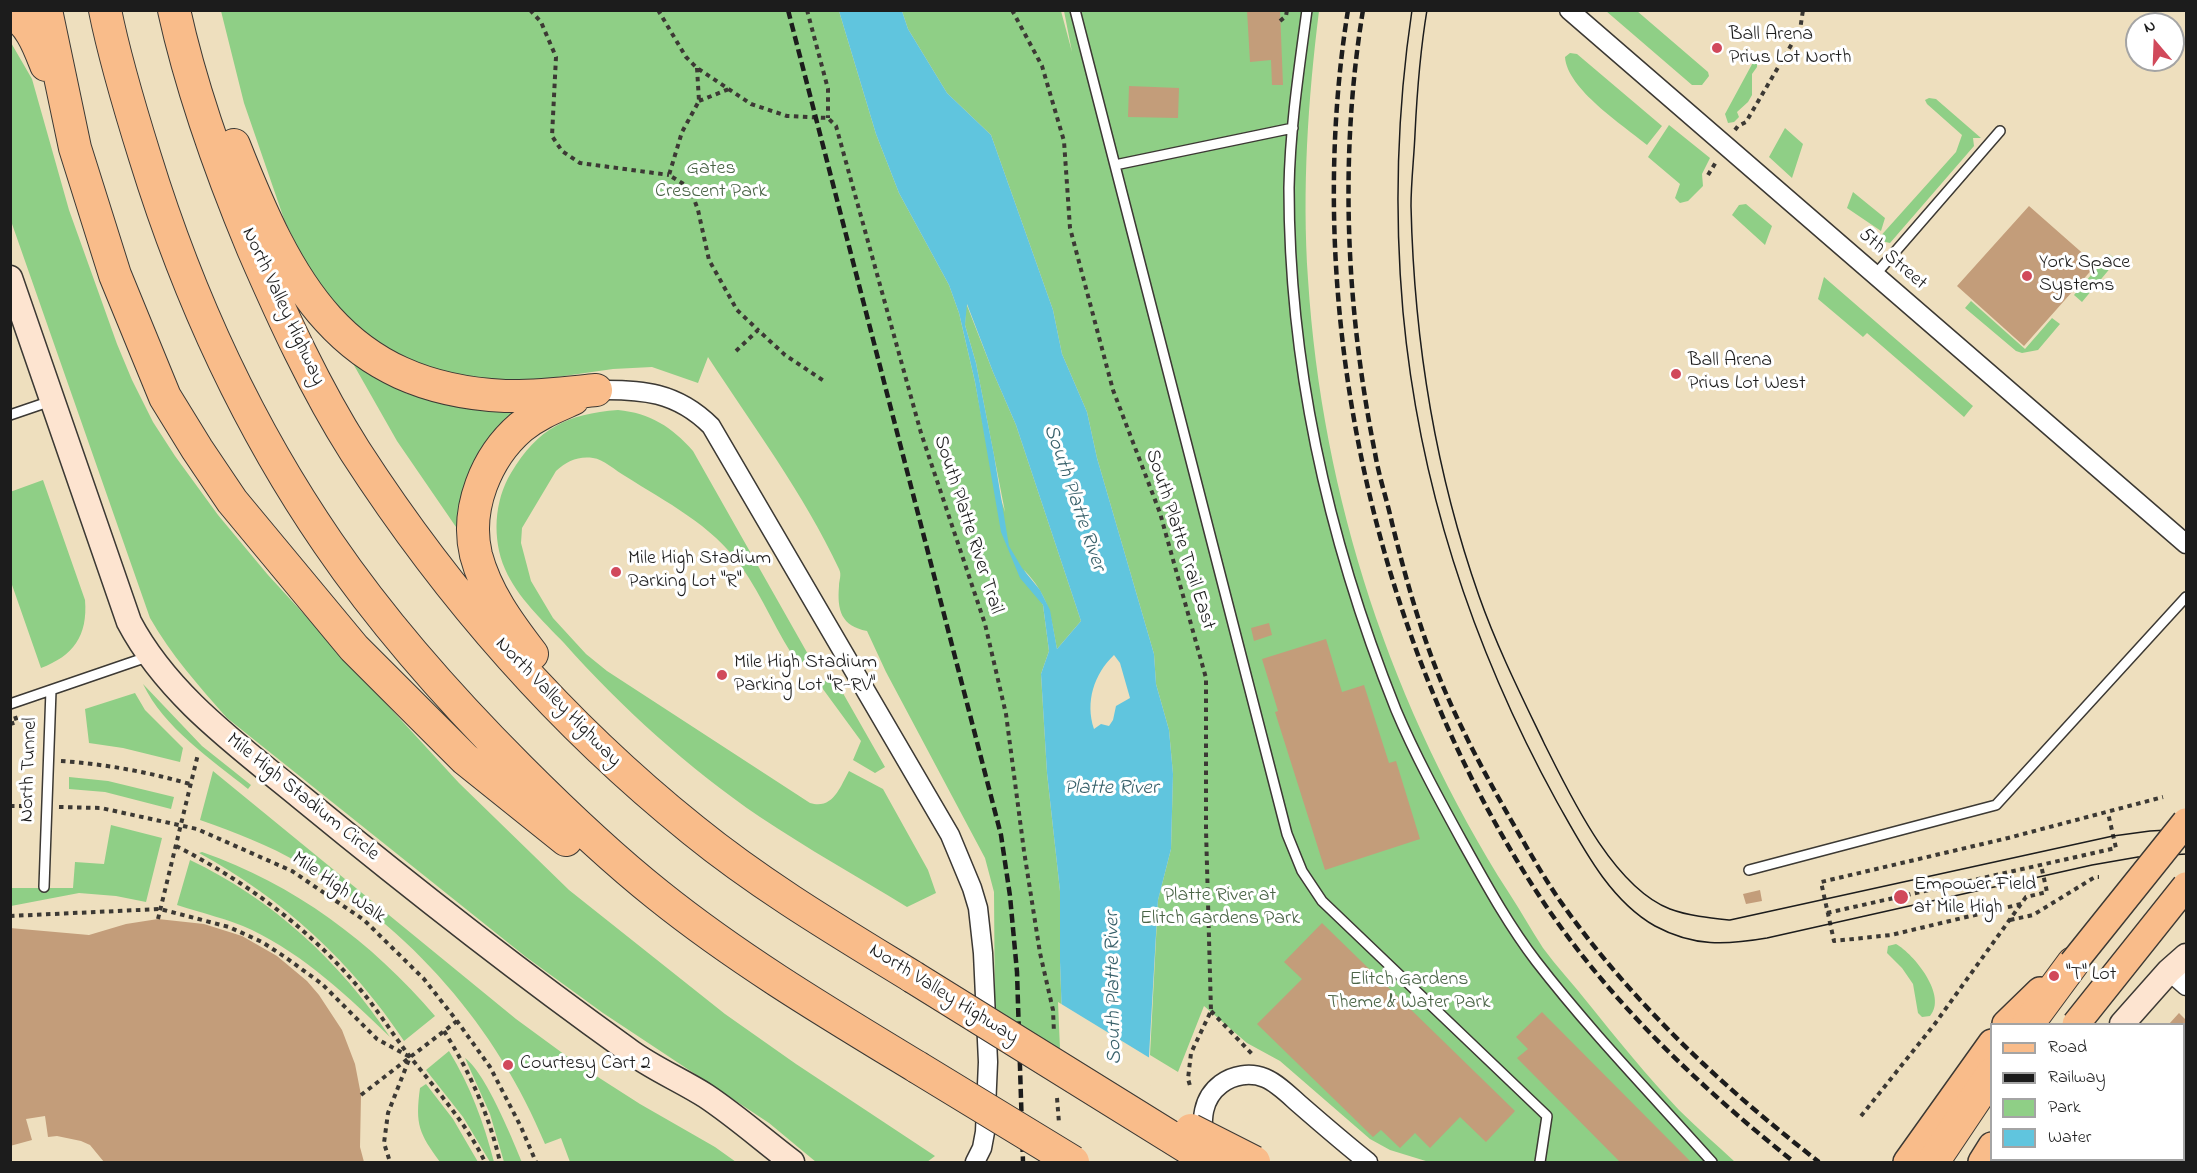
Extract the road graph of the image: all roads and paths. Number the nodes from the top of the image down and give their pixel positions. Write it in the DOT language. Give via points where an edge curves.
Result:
graph roads {
  1 [pos="46,10"];
  2 [pos="105,10"];
  3 [pos="174,10"];
  4 [pos="184,10"];
  5 [pos="530,10"];
  6 [pos="658,10"];
  7 [pos="807,10"];
  8 [pos="1012,10"];
  9 [pos="1076,10"];
  10 [pos="1287,10"];
  11 [pos="1307,10"];
  12 [pos="1569,10"];
  13 [pos="1803,10"];
  14 [pos="10,13"];
  15 [pos="1280,21"];
  16 [pos="697,68"];
  17 [pos="729,89"];
  18 [pos="699,100"];
  19 [pos="828,118"];
  20 [pos="1293,128"];
  21 [pos="2000,131"];
  22 [pos="1726,146"];
  23 [pos="1115,165"];
  24 [pos="81,169"];
  25 [pos="669,175"];
  26 [pos="1708,175"];
  27 [pos="1875,275"];
  28 [pos="10,278"];
  29 [pos="758,330"];
  30 [pos="736,351"];
  31 [pos="824,381"];
  32 [pos="596,390"];
  33 [pos="52,400"];
  34 [pos="10,415"];
  35 [pos="2187,544"];
  36 [pos="2187,597"];
  37 [pos="150,656"];
  38 [pos="51,690"];
  39 [pos="10,704"];
  40 [pos="17,722"];
  41 [pos="10,724"];
  42 [pos="198,754"];
  43 [pos="49,760"];
  44 [pos="190,784"];
  45 [pos="2163,797"];
  46 [pos="10,806"];
  47 [pos="47,807"];
  48 [pos="2108,813"];
  49 [pos="2187,822"];
  50 [pos="180,825"];
  51 [pos="693,830"];
  52 [pos="176,846"];
  53 [pos="2041,865"];
  54 [pos="1749,870"];
  55 [pos="2099,877"];
  56 [pos="2187,886"];
  57 [pos="44,887"];
  58 [pos="2021,904"];
  59 [pos="160,909"];
  60 [pos="1827,913"];
  61 [pos="10,916"];
  62 [pos="158,919"];
  63 [pos="2010,920"];
  64 [pos="705,930"];
  65 [pos="2187,938"];
  66 [pos="2073,963"];
  67 [pos="2181,971"];
  68 [pos="1211,1011"];
  69 [pos="457,1021"];
  70 [pos="2007,1023"];
  71 [pos="2029,1023"];
  72 [pos="2077,1023"];
  73 [pos="2123,1023"];
  74 [pos="444,1031"];
  75 [pos="1046,1043"];
  76 [pos="1990,1046"];
  77 [pos="410,1057"];
  78 [pos="1261,1077"];
  79 [pos="1990,1077"];
  80 [pos="1057,1092"];
  81 [pos="1191,1092"];
  82 [pos="361,1095"];
  83 [pos="1861,1116"];
  84 [pos="1059,1127"];
  85 [pos="1990,1149"];
  86 [pos="390,1162"];
  87 [pos="485,1162"];
  88 [pos="500,1162"];
  89 [pos="536,1162"];
  90 [pos="792,1162"];
  91 [pos="975,1162"];
  92 [pos="1073,1162"];
  93 [pos="1205,1162"];
  94 [pos="1211,1162"];
  95 [pos="1254,1162"];
  96 [pos="1368,1162"];
  97 [pos="1540,1162"];
  98 [pos="1712,1162"];
  99 [pos="1907,1162"];
  100 [pos="1933,1162"];
  101 [pos="1982,1162"];
  1 -- 24 [label="highway"];
  2 -- 64 [label="highway" via="149,171 192,290 239,391 328,543 428,672 491,740 604,850"];
  3 -- 51 [label="highway, North Valley Highway" via="234,203 296,342 354,450 434,564 537,688 636,783"];
  4 -- 32 [label="highway" via="272,234 305,292 343,336 382,363 442,387 505,396"];
  5 -- 25 [label="path" via="541,22 556,57 552,136 562,151 580,163"];
  6 -- 16 [label="path"];
  7 -- 19 [label="path" via="828,89"];
  8 -- 68 [label="path, South Platte Trail East" via="1042,66 1065,141 1070,228 1110,380 1160,513 1206,678"];
  9 -- 23 [label="lane"];
  10 -- 15 [label="path"];
  11 -- 20 [label="lane"];
  12 -- 22 [label="street, 5th Street"];
  13 -- 22 [label="path" via="1800,30 1746,122 1738,126"];
  14 -- 24 [label="highway" via="28,28 39,47"];
  16 -- 17 [label="path"];
  16 -- 18 [label="path"];
  17 -- 18 [label="path"];
  17 -- 19 [label="path" via="751,104 787,116"];
  18 -- 25 [label="path" via="682,132"];
  19 -- 75 [label="path, South Platte River Trail" via="836,126 921,433 985,624 1008,726 1040,953 1053,1010"];
  20 -- 23 [label="lane"];
  20 -- 98 [label="lane" via="1289,188 1293,271 1313,438 1358,607 1397,712 1476,867 1535,960"];
  21 -- 27 [label="lane"];
  22 -- 26 [label="path"];
  22 -- 27 [label="street, 5th Street"];
  23 -- 97 [label="lane" via="1287,834 1302,871 1322,901 1547,1116"];
  24 -- 64 [label="highway" via="115,276 165,397 232,501 354,648 465,759 591,861"];
  25 -- 29 [label="path" via="690,188 709,260 737,310"];
  27 -- 35 [label="street, 5th Street"];
  28 -- 33 [label="street, Mile High Stadium Circle"];
  29 -- 30 [label="path"];
  29 -- 31 [label="path" via="785,355"];
  32 -- 51 [label="highway" via="538,415 521,427 495,456 477,498 476,554 491,595 533,656"];
  32 -- 91 [label="street" via="626,389 673,399 711,426 950,835 978,908 983,953 988,1062 985,1132"];
  33 -- 34 [label="lane"];
  33 -- 37 [label="street, Mile High Stadium Circle" via="129,621"];
  36 -- 54 [label="lane" via="1996,805"];
  37 -- 38 [label="lane"];
  37 -- 90 [label="street, Mile High Stadium Circle" via="217,727 373,857 612,1039 706,1096"];
  38 -- 39 [label="lane"];
  38 -- 43 [label="lane, North Tunnel"];
  40 -- 41 [label="path"];
  42 -- 44 [label="path"];
  43 -- 44 [label="path" via="103,765"];
  43 -- 47 [label="lane, North Tunnel"];
  44 -- 50 [label="path"];
  45 -- 48 [label="path"];
  46 -- 47 [label="path, Mile High Walk"];
  47 -- 50 [label="path, Mile High Walk" via="101,808"];
  47 -- 57 [label="lane, North Tunnel"];
  48 -- 53 [label="path" via="2116,848"];
  48 -- 60 [label="path" via="1821,882"];
  49 -- 66 [label="main road, bridge"];
  50 -- 52 [label="path"];
  50 -- 69 [label="path, Mile High Walk" via="292,871 364,921 424,979"];
  51 -- 75 [label="highway, North Valley Highway, bridge" via="793,903 913,977"];
  52 -- 59 [label="path"];
  52 -- 77 [label="path" via="242,884 306,933 360,988"];
  53 -- 58 [label="path" via="2047,892 2026,897"];
  53 -- 60 [label="path"];
  55 -- 63 [label="path" via="2033,915"];
  56 -- 72 [label="main road, bridge"];
  58 -- 60 [label="path" via="1891,935 1834,941"];
  58 -- 63 [label="path"];
  59 -- 61 [label="path"];
  59 -- 62 [label="path"];
  59 -- 77 [label="path" via="229,927 262,942 322,984 377,1039"];
  63 -- 83 [label="path" via="1934,1025"];
  64 -- 92 [label="highway, bridge" via="804,999"];
  65 -- 67 [label="street"];
  66 -- 70 [label="main road"];
  66 -- 71 [label="highway"];
  67 -- 73 [label="street"];
  68 -- 78 [label="path" via="1258,1060"];
  68 -- 81 [label="path, South Platte Trail East" via="1191,1053"];
  69 -- 74 [label="path"];
  69 -- 89 [label="path, Mile High Walk" via="490,1067"];
  74 -- 77 [label="path"];
  74 -- 88 [label="path" via="476,1088"];
  75 -- 94 [label="highway, North Valley Highway, bridge"];
  75 -- 95 [label="highway, bridge"];
  76 -- 99 [label="main road"];
  77 -- 82 [label="path"];
  77 -- 86 [label="path" via="388,1113 384,1143"];
  77 -- 87 [label="path" via="448,1101"];
  78 -- 93 [label="street" via="1227,1080 1208,1098 1202,1115"];
  78 -- 96 [label="street" via="1281,1089"];
  79 -- 100 [label="highway"];
  80 -- 84 [label="path"];
  85 -- 101 [label="main road"];
}
